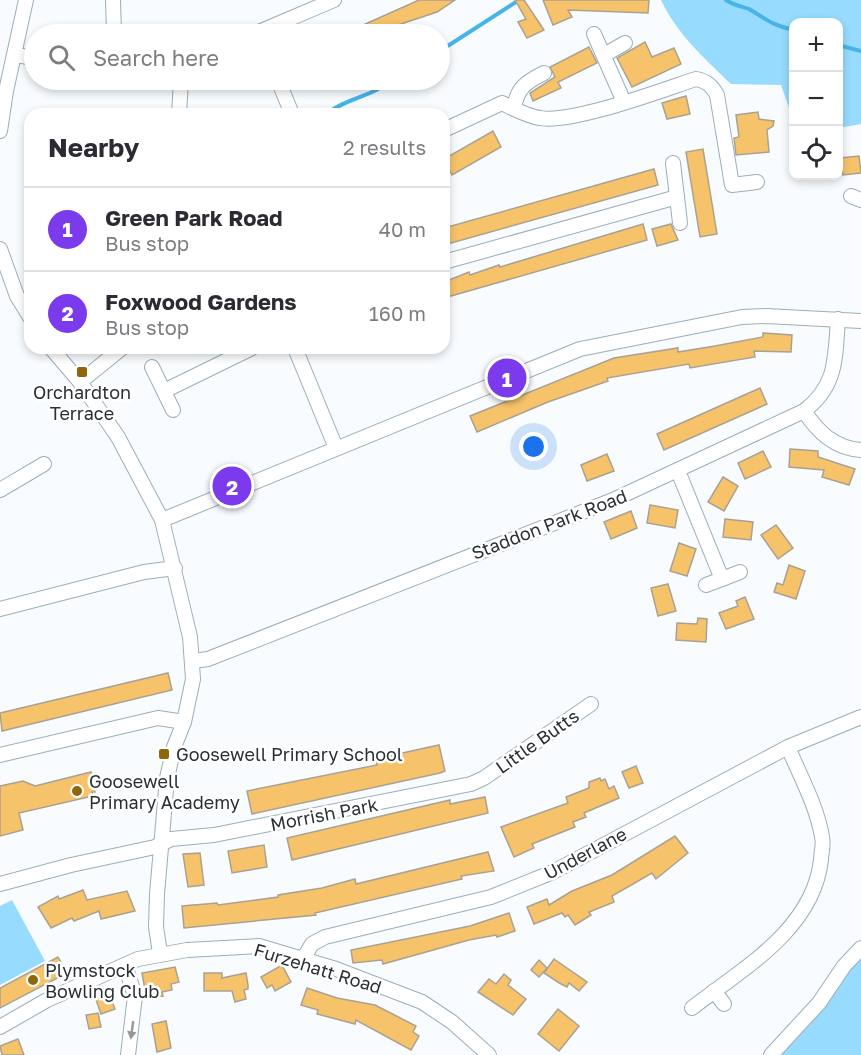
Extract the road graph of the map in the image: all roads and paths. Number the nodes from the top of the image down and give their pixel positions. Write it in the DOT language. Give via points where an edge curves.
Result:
graph roads {
  1 [pos="26,0"];
  2 [pos="113,0"];
  3 [pos="334,0"];
  4 [pos="114,24"];
  5 [pos="280,24"];
  6 [pos="594,34"];
  7 [pos="625,44"];
  8 [pos="16,55"];
  9 [pos="604,55"];
  10 [pos="24,56"];
  11 [pos="543,72"];
  12 [pos="181,90"];
  13 [pos="282,90"];
  14 [pos="624,102"];
  15 [pos="180,108"];
  16 [pos="290,108"];
  17 [pos="514,108"];
  18 [pos="450,127"];
  19 [pos="0,131"];
  20 [pos="673,163"];
  21 [pos="757,182"];
  22 [pos="677,197"];
  23 [pos="680,223"];
  24 [pos="0,249"];
  25 [pos="450,260"];
  26 [pos="24,308"];
  27 [pos="838,320"];
  28 [pos="861,321"];
  29 [pos="56,354"];
  30 [pos="115,354"];
  31 [pos="240,354"];
  32 [pos="297,354"];
  33 [pos="152,367"];
  34 [pos="80,382"];
  35 [pos="164,391"];
  36 [pos="173,410"];
  37 [pos="804,411"];
  38 [pos="336,448"];
  39 [pos="861,450"];
  40 [pos="44,464"];
  41 [pos="678,471"];
  42 [pos="0,490"];
  43 [pos="162,520"];
  44 [pos="174,568"];
  45 [pos="740,572"];
  46 [pos="722,579"];
  47 [pos="706,585"];
  48 [pos="0,609"];
  49 [pos="193,661"];
  50 [pos="591,704"];
  51 [pos="861,717"];
  52 [pos="184,722"];
  53 [pos="788,747"];
  54 [pos="0,755"];
  55 [pos="484,778"];
  56 [pos="163,843"];
  57 [pos="0,884"];
  58 [pos="861,948"];
  59 [pos="160,953"];
  60 [pos="303,959"];
  61 [pos="125,965"];
  62 [pos="714,991"];
  63 [pos="724,1004"];
  64 [pos="692,1008"];
  65 [pos="0,1028"];
  66 [pos="128,1055"];
  67 [pos="489,1055"];
  68 [pos="771,1055"];
  1 -- 8 [label="street"];
  2 -- 4 [label="street"];
  3 -- 5 [label="street"];
  6 -- 9 [label="street"];
  7 -- 9 [label="street"];
  8 -- 10 [label="street"];
  8 -- 19 [label="street"];
  9 -- 14 [label="street"];
  11 -- 17 [label="street" via="524,84 516,94"];
  12 -- 15 [label="street"];
  13 -- 16 [label="street"];
  14 -- 17 [label="street" via="552,118 531,116"];
  14 -- 21 [label="street" via="696,80 710,84 717,95 732,185"];
  17 -- 18 [label="street" via="502,103"];
  20 -- 22 [label="street"];
  22 -- 23 [label="street"];
  22 -- 25 [label="street"];
  24 -- 26 [label="street"];
  27 -- 28 [label="street"];
  27 -- 37 [label="street, Staddon Park Road" via="829,384 820,399"];
  27 -- 38 [label="street" via="742,317 580,348"];
  29 -- 34 [label="street"];
  30 -- 34 [label="street"];
  31 -- 35 [label="street"];
  32 -- 38 [label="street"];
  33 -- 35 [label="street"];
  34 -- 43 [label="street" via="118,437"];
  35 -- 36 [label="street"];
  37 -- 39 [label="street" via="817,431 837,444"];
  37 -- 41 [label="street, Staddon Park Road"];
  38 -- 43 [label="street"];
  40 -- 42 [label="street" via="29,480"];
  41 -- 46 [label="street"];
  41 -- 49 [label="street, Staddon Park Road" via="219,655"];
  43 -- 44 [label="street"];
  44 -- 48 [label="street"];
  44 -- 49 [label="street"];
  45 -- 46 [label="street"];
  46 -- 47 [label="street"];
  49 -- 52 [label="street"];
  50 -- 55 [label="street, Little Butts"];
  51 -- 53 [label="street, Underlane"];
  52 -- 54 [label="street" via="158,718"];
  52 -- 56 [label="street" via="167,778"];
  53 -- 60 [label="street, Underlane" via="553,872 490,897 325,937 312,944"];
  53 -- 62 [label="street" via="823,839 819,877 803,910 784,936"];
  55 -- 56 [label="street, Morrish Park" via="471,784"];
  56 -- 57 [label="street, Morrish Park"];
  56 -- 59 [label="street" via="156,927"];
  58 -- 68 [label="street" via="819,1003"];
  59 -- 60 [label="street, Furzehatt Road" via="259,946"];
  59 -- 61 [label="street, Furzehatt Road"];
  60 -- 67 [label="street, Furzehatt Road" via="422,1002"];
  61 -- 65 [label="street, Furzehatt Road" via="47,1000"];
  61 -- 66 [label="street, one-way" via="135,996"];
  62 -- 63 [label="street"];
  62 -- 64 [label="street"];
}
